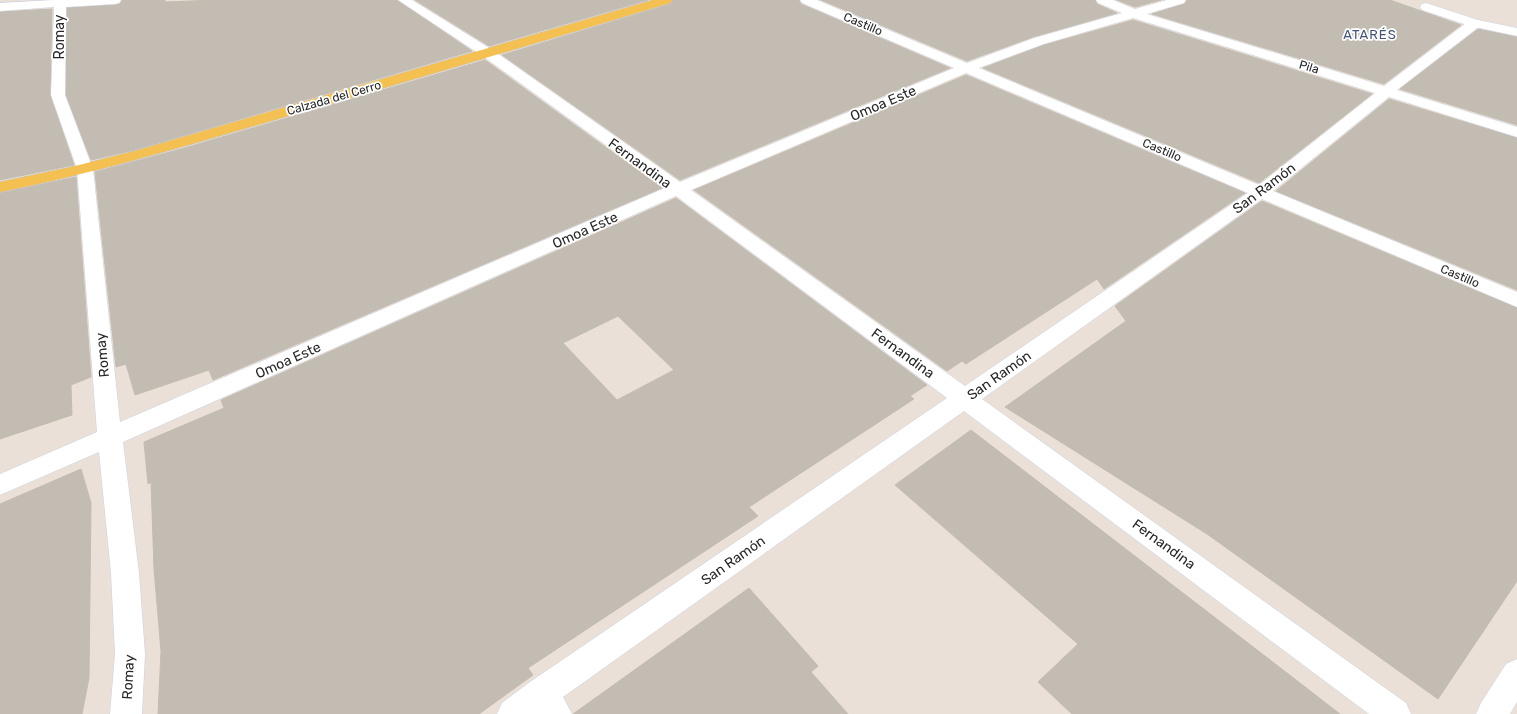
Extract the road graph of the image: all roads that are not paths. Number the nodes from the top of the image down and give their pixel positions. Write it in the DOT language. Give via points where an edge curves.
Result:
graph roads {
  1 [pos="115,0"];
  2 [pos="404,0"];
  3 [pos="666,0"];
  4 [pos="806,0"];
  5 [pos="1102,0"];
  6 [pos="1180,0"];
  7 [pos="59,2"];
  8 [pos="0,7"];
  9 [pos="1426,8"];
  10 [pos="1135,14"];
  11 [pos="1476,23"];
  12 [pos="1517,32"];
  13 [pos="489,54"];
  14 [pos="965,68"];
  15 [pos="1387,91"];
  16 [pos="1517,132"];
  17 [pos="85,169"];
  18 [pos="0,187"];
  19 [pos="678,189"];
  20 [pos="1262,191"];
  21 [pos="1517,300"];
  22 [pos="966,399"];
  23 [pos="110,438"];
  24 [pos="0,485"];
  25 [pos="1517,674"];
  26 [pos="548,704"];
  27 [pos="126,714"];
  28 [pos="512,714"];
  29 [pos="1395,714"];
  30 [pos="1492,714"];
  1 -- 7 [label="street"];
  2 -- 13 [label="street, Fernandina"];
  3 -- 13 [label="main road, Calzada del Cerro"];
  4 -- 14 [label="street, Castillo"];
  5 -- 10 [label="street, Pila"];
  6 -- 10 [label="street, Omoa Este"];
  7 -- 8 [label="street"];
  7 -- 17 [label="street, Romay" via="58,95"];
  9 -- 11 [label="street"];
  10 -- 14 [label="street, Omoa Este" via="1039,41"];
  10 -- 15 [label="street, Pila"];
  11 -- 12 [label="street"];
  11 -- 15 [label="street, San Ramón"];
  13 -- 17 [label="main road, Calzada del Cerro"];
  13 -- 19 [label="street, Fernandina"];
  14 -- 19 [label="street, Omoa Este"];
  14 -- 20 [label="street, Castillo"];
  15 -- 16 [label="street, Pila"];
  15 -- 20 [label="street, San Ramón"];
  17 -- 18 [label="main road, Calzada del Cerro"];
  17 -- 23 [label="street, Romay"];
  19 -- 22 [label="street, Fernandina"];
  19 -- 23 [label="street, Omoa Este"];
  20 -- 21 [label="street, Castillo"];
  20 -- 22 [label="street, San Ramón"];
  22 -- 26 [label="street, San Ramón"];
  22 -- 29 [label="street, Fernandina"];
  23 -- 24 [label="street, Omoa Este"];
  23 -- 27 [label="street, Romay" via="125,573 130,654"];
  25 -- 30 [label="street"];
  26 -- 28 [label="street, San Ramón"];
}
